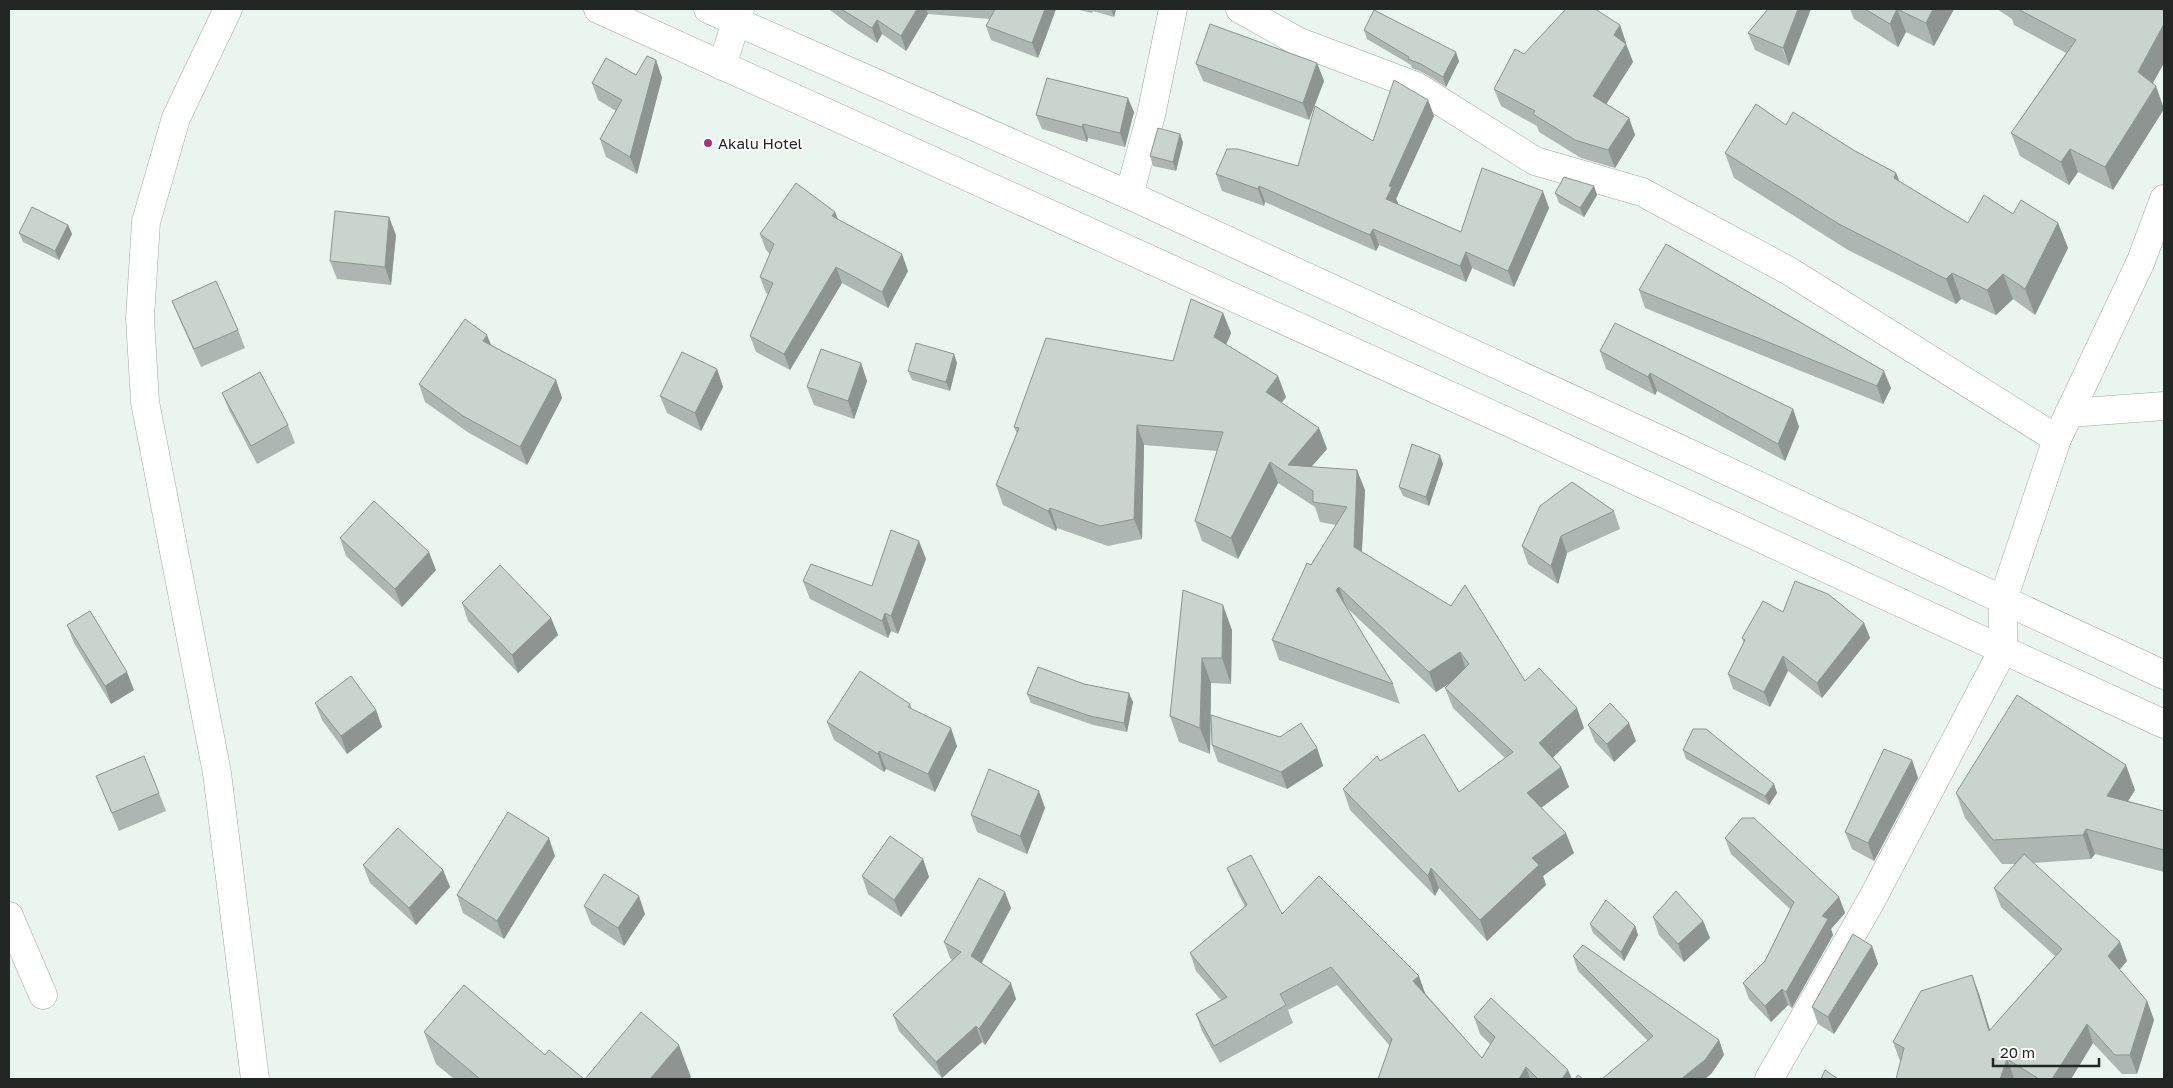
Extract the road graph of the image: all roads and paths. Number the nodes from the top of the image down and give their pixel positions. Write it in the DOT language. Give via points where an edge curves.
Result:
graph roads {
  1 [pos="228,9"];
  2 [pos="598,9"];
  3 [pos="708,9"];
  4 [pos="1173,9"];
  5 [pos="1240,9"];
  6 [pos="737,15"];
  7 [pos="722,66"];
  8 [pos="1129,195"];
  9 [pos="2164,199"];
  10 [pos="2164,406"];
  11 [pos="2069,413"];
  12 [pos="2057,438"];
  13 [pos="2003,600"];
  14 [pos="2003,650"];
  15 [pos="2164,676"];
  16 [pos="2164,724"];
  17 [pos="9,916"];
  18 [pos="43,995"];
  19 [pos="255,1079"];
  20 [pos="1769,1079"];
  1 -- 19 [label="street" via="176,118 148,212 140,318 145,402 217,773"];
  2 -- 7 [label="street"];
  3 -- 6 [label="street"];
  4 -- 8 [label="street" via="1151,115"];
  5 -- 12 [label="street" via="1297,41 1416,86 1535,161 1642,192 1789,271"];
  6 -- 7 [label="street"];
  6 -- 8 [label="street"];
  7 -- 14 [label="street"];
  8 -- 13 [label="street"];
  9 -- 11 [label="street" via="2141,261"];
  10 -- 11 [label="street"];
  11 -- 12 [label="street"];
  12 -- 13 [label="street"];
  13 -- 14 [label="street"];
  13 -- 15 [label="street"];
  14 -- 16 [label="street"];
  14 -- 20 [label="street" via="1871,901"];
  17 -- 18 [label="street"];
}
